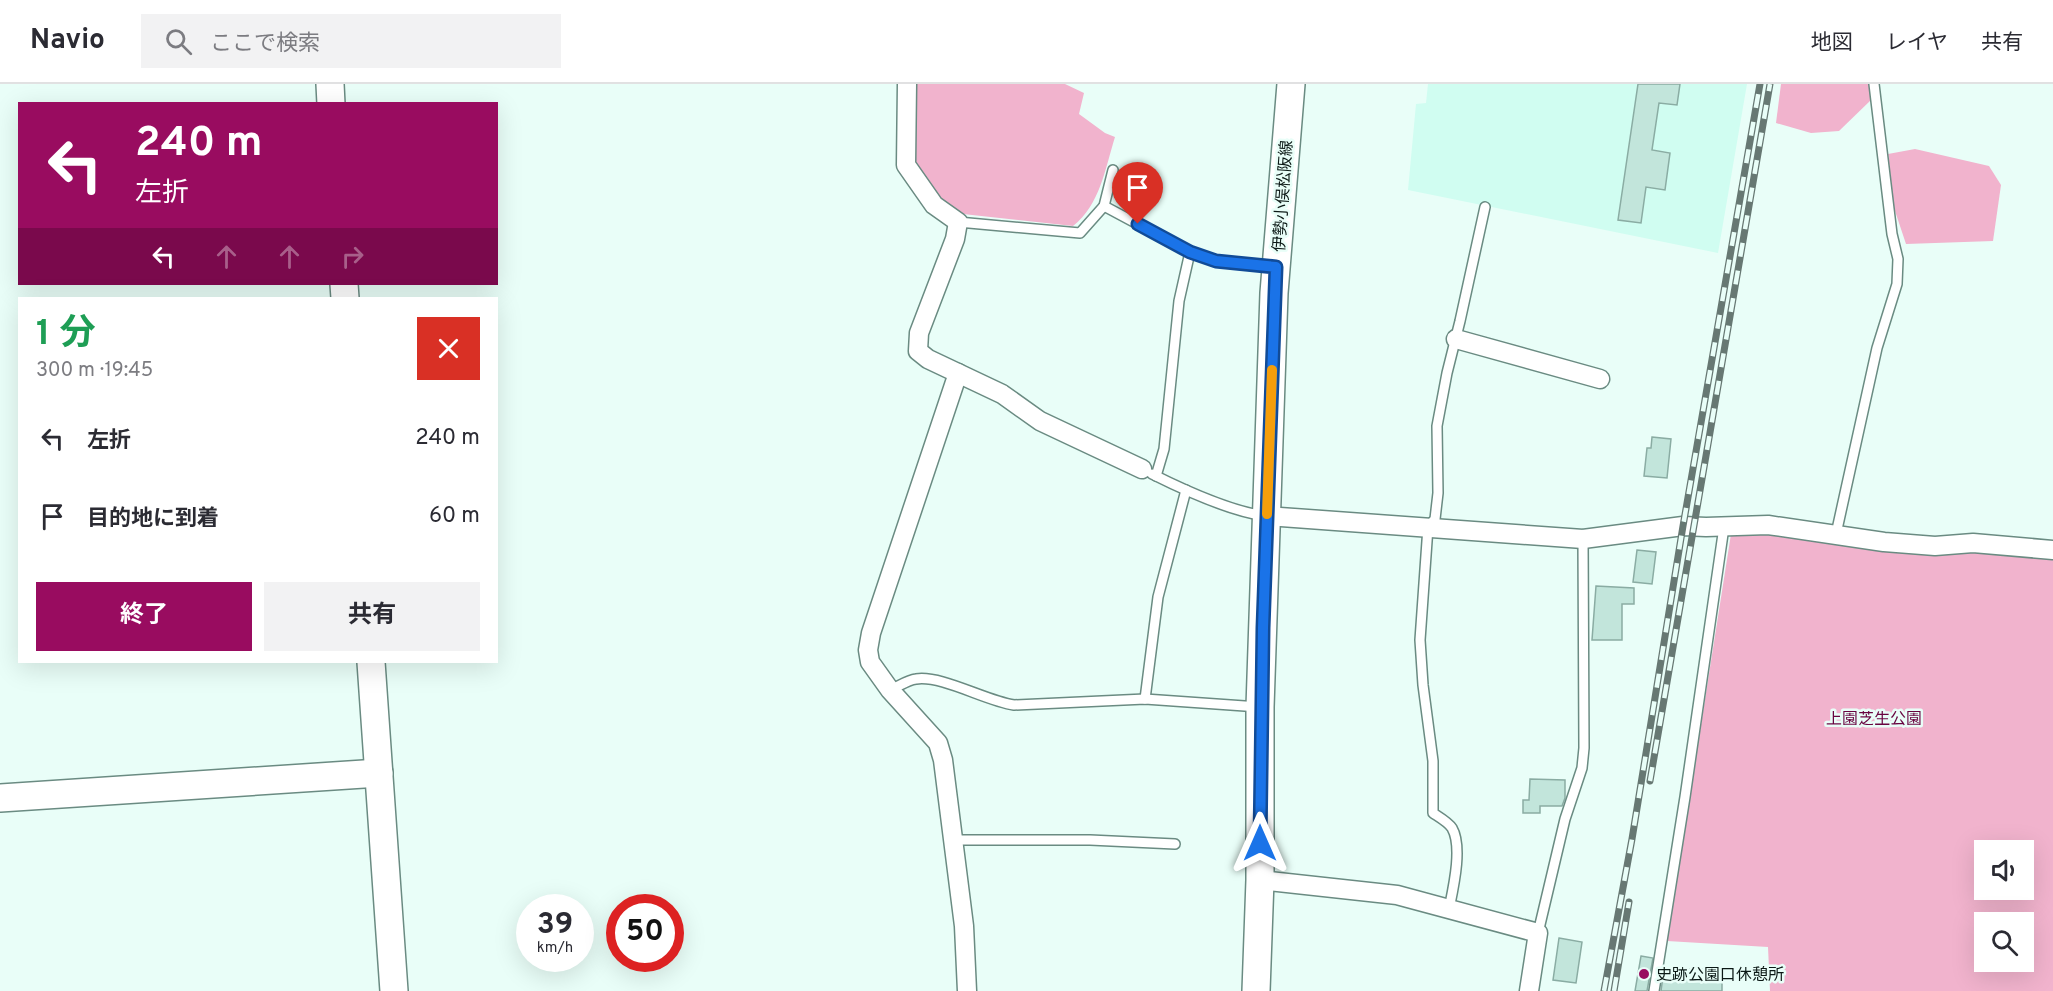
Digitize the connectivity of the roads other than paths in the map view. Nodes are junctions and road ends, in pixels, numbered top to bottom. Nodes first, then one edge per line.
1 (330, 84) edge
2 (907, 84) edge
3 (1291, 84) edge
4 (1874, 84) edge
5 (332, 102) edge
6 (1113, 170) dead end
7 (1104, 206) junction
8 (1485, 207) dead end
9 (958, 222) junction
10 (1190, 252) junction
11 (1276, 267) junction
12 (1456, 339) junction
13 (958, 373) junction
14 (1600, 379) dead end
15 (1149, 472) junction
16 (1186, 489) junction
17 (1267, 516) junction
18 (1428, 527) junction
19 (1724, 527) junction
20 (1836, 534) junction
21 (1583, 538) junction
22 (2053, 550) edge
23 (371, 663) edge
24 (890, 690) junction
25 (1145, 699) junction
26 (1260, 707) junction
27 (379, 773) junction
28 (0, 798) edge
29 (953, 840) junction
30 (1175, 844) dead end
31 (1260, 880) junction
32 (1449, 909) junction
33 (1538, 933) junction
34 (394, 991) edge
35 (971, 991) edge
36 (1256, 991) edge
37 (1529, 991) edge
38 (1654, 991) edge

1 - 5 main road
2 - 9 street
3 - 11 main road, 伊勢小俣松阪線
4 - 20 lane
6 - 7 lane
7 - 9 lane
7 - 10 lane
8 - 12 lane
9 - 13 street
10 - 11 lane
10 - 15 lane
11 - 17 main road, 伊勢小俣松阪線
12 - 14 street
12 - 18 lane
13 - 15 street
13 - 24 street
15 - 16 lane
16 - 17 lane
16 - 25 lane
17 - 18 street
17 - 26 main road, 伊勢小俣松阪線
18 - 21 street
18 - 32 lane
19 - 20 street
19 - 21 street
19 - 38 lane
20 - 22 street
21 - 33 lane
23 - 27 main road
24 - 25 lane
24 - 29 street
25 - 26 lane
26 - 31 main road, 伊勢小俣松阪線
27 - 28 main road
27 - 34 main road
29 - 30 lane
29 - 35 street
31 - 32 street
31 - 36 main road, 伊勢小俣松阪線
32 - 33 street
33 - 37 street

